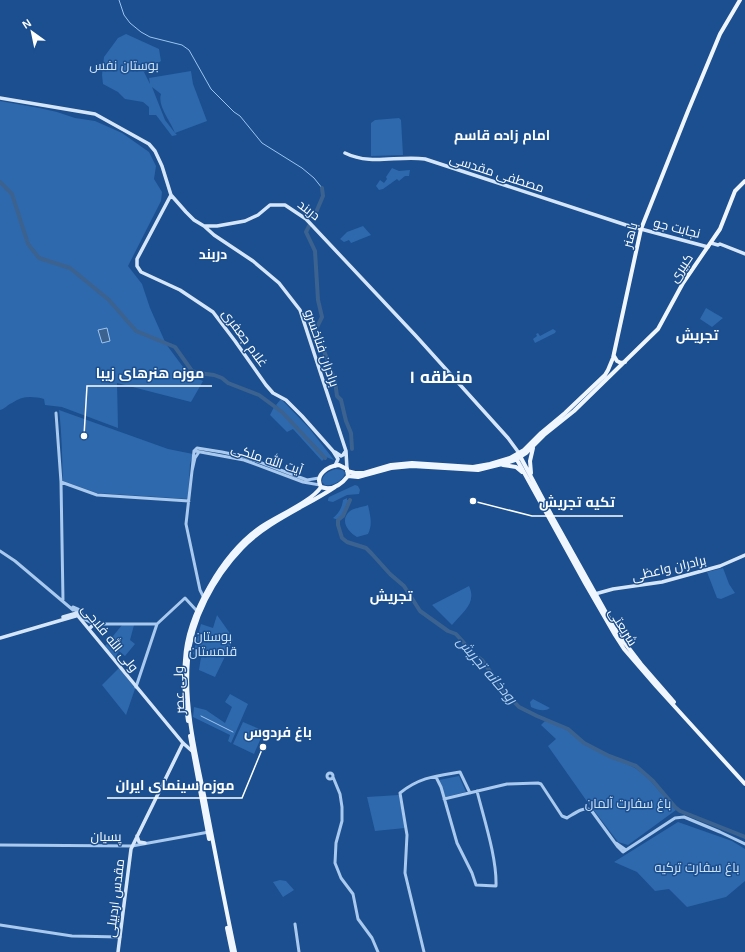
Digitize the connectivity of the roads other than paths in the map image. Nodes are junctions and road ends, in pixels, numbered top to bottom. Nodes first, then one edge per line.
1 (740, 0) edge
2 (0, 98) edge
3 (345, 153) dead end
4 (745, 181) edge
5 (171, 194) junction
6 (204, 226) junction
7 (217, 226) junction
8 (641, 229) junction
9 (213, 234) junction
10 (710, 243) junction
11 (745, 254) edge
12 (615, 351) junction
13 (626, 361) junction
14 (56, 413) dead end
15 (535, 445) junction
16 (194, 451) junction
17 (333, 451) junction
18 (346, 451) junction
19 (199, 452) junction
20 (518, 456) junction
21 (501, 465) junction
22 (335, 466) junction
23 (347, 470) junction
24 (192, 471) junction
25 (526, 471) junction
26 (348, 476) junction
27 (532, 477) junction
28 (319, 478) junction
29 (526, 478) junction
30 (62, 482) junction
31 (320, 486) junction
32 (335, 487) junction
33 (189, 501) junction
34 (0, 551) edge
35 (745, 555) edge
36 (595, 594) junction
37 (204, 598) junction
38 (63, 600) junction
39 (72, 607) junction
40 (198, 611) junction
41 (78, 614) junction
42 (84, 619) junction
43 (94, 624) junction
44 (157, 624) junction
45 (88, 629) junction
46 (0, 637) edge
47 (639, 664) junction
48 (132, 682) junction
49 (138, 682) junction
50 (136, 687) junction
51 (183, 743) junction
52 (194, 751) junction
53 (333, 777) junction
54 (436, 777) junction
55 (329, 779) junction
56 (745, 780) edge
57 (745, 784) edge
58 (337, 786) junction
59 (477, 791) junction
60 (470, 793) junction
61 (444, 799) junction
62 (211, 831) junction
63 (138, 835) junction
64 (145, 843) junction
65 (745, 843) edge
66 (0, 844) edge
67 (132, 846) junction
68 (129, 870) junction
69 (295, 924) dead end
70 (0, 925) edge
71 (120, 937) junction
72 (119, 952) edge
73 (233, 952) edge
74 (299, 952) edge
75 (378, 952) edge
76 (424, 952) edge

1 - 8 main road, باهنر
2 - 5 main road
3 - 8 main road, مصطفی مقدسی
4 - 10 main road, کبیری
5 - 6 main road
5 - 17 main road, غلام جعفری
6 - 7 main road, دربند
6 - 9 main road, برادران فناخسرو
7 - 9 main road
7 - 20 main road, دربند
8 - 10 main road, نجابت جو
8 - 12 main road, باهنر
9 - 18 main road, برادران فناخسرو
10 - 11 main road, نجابت جو
10 - 13 main road, کبیری
12 - 13 main road
12 - 20 main road, باهنر
13 - 15 main road
14 - 30 street
15 - 20 main road
15 - 27 main road
16 - 19 street, آیت الله ملکی
16 - 24 street
16 - 28 street, آیت الله ملکی
17 - 18 main road
17 - 22 main road
18 - 23 main road, برادران فناخسرو
19 - 24 street
19 - 31 street, آیت الله ملکی
20 - 21 main road
20 - 23 main road
20 - 25 main road, شریعتی
21 - 26 main road
21 - 29 main road
22 - 23 main road
22 - 28 main road
23 - 26 main road
24 - 33 street
25 - 27 main road, شریعتی
25 - 29 main road, شریعتی
26 - 32 main road
27 - 36 main road, شریعتی
28 - 31 main road
29 - 47 main road, شریعتی
30 - 33 street
30 - 38 street
31 - 32 main road
31 - 37 main road, ولی عصر
32 - 52 main road, ولی عصر
33 - 37 street
34 - 38 street, ولی‌ الله فلاحی
35 - 36 main road, برادران واعظی
36 - 47 main road, شریعتی
37 - 40 main road, ولی عصر
38 - 39 street, ولی‌ الله فلاحی
39 - 41 street
39 - 42 street
40 - 44 street
40 - 52 main road, ولی عصر
41 - 42 street
41 - 45 main road, ولی‌ الله فلاحی
41 - 46 main road
42 - 43 street
43 - 44 street
43 - 45 main road
44 - 49 street
45 - 48 main road, ولی‌ الله فلاحی
47 - 56 main road, شریعتی
47 - 57 main road, شریعتی
48 - 49 main road
48 - 50 main road, ولی‌ الله فلاحی
49 - 50 street
50 - 51 main road, ولی‌ الله فلاحی
51 - 52 main road, ولی‌ الله فلاحی
51 - 63 main road, مقدس اردبیلی
52 - 62 main road, ولی عصر
52 - 73 main road, ولی عصر
53 - 55 street
53 - 55 street
53 - 58 street
54 - 60 street
54 - 61 street
54 - 76 street
55 - 58 street
58 - 75 street
59 - 60 street
59 - 61 street
59 - 65 street
60 - 61 street
62 - 64 street, پسیان
62 - 73 main road, ولی عصر
63 - 64 main road
63 - 67 main road, مقدس اردبیلی
64 - 67 street, پسیان
66 - 67 street, پسیان
67 - 68 main road, مقدس اردبیلی
68 - 71 main road, مقدس اردبیلی
68 - 72 main road, مقدس اردبیلی
69 - 74 street
70 - 71 street
71 - 72 main road, مقدس اردبیلی

